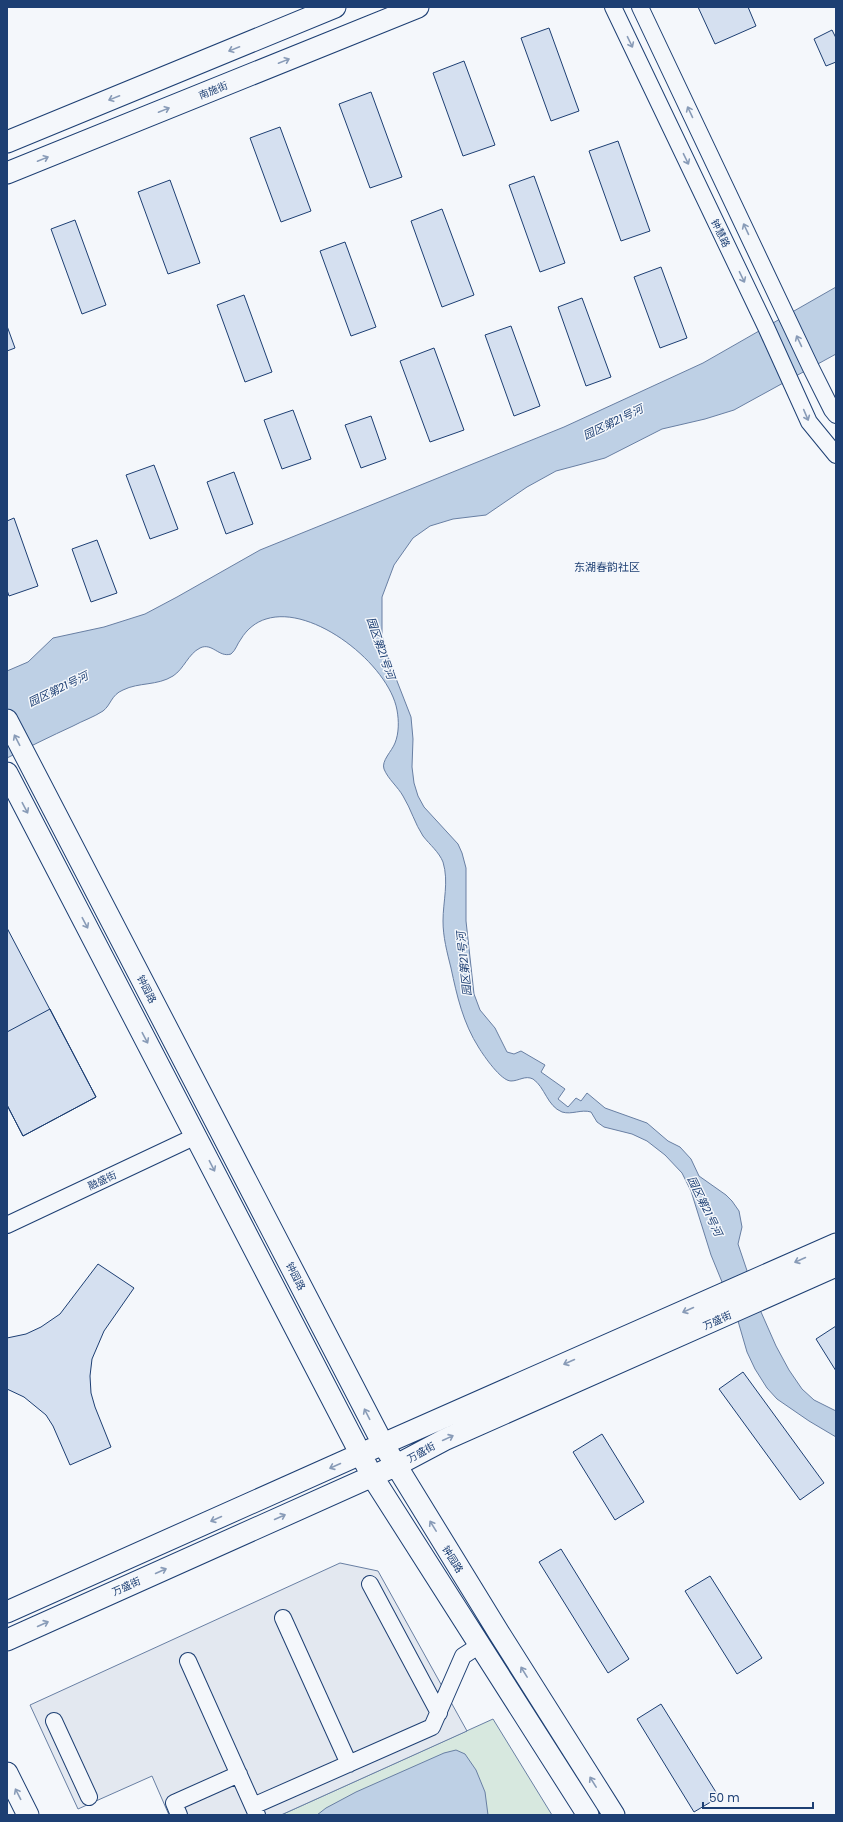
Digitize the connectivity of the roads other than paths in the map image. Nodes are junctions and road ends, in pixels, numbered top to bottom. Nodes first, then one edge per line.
1 (335, 7) edge
2 (418, 7) edge
3 (613, 7) edge
4 (640, 7) edge
5 (7, 142) edge
6 (7, 173) edge
7 (836, 415) edge
8 (836, 455) edge
9 (7, 720) edge
10 (7, 773) edge
11 (196, 1136) junction
12 (7, 1225) edge
13 (836, 1244) edge
14 (836, 1266) edge
15 (757, 1291) junction
16 (727, 1304) junction
17 (383, 1444) junction
18 (361, 1454) junction
19 (396, 1466) junction
20 (372, 1476) junction
21 (370, 1584) dead end
22 (7, 1612) edge
23 (283, 1618) dead end
24 (7, 1640) edge
25 (480, 1645) junction
26 (188, 1661) dead end
27 (438, 1713) junction
28 (54, 1721) dead end
29 (349, 1764) junction
30 (7, 1773) edge
31 (238, 1774) junction
32 (88, 1797) dead end
33 (255, 1810) edge
34 (28, 1815) edge
35 (179, 1815) edge
36 (588, 1815) edge
37 (614, 1815) edge

1 -> 5 main road
6 -> 2 main road, 南施街
3 -> 8 street, 钟慧路
7 -> 4 street
17 -> 9 main road, 钟园路
10 -> 11 main road
11 - 12 street, 融盛街
11 -> 18 main road
13 -> 15 main road, 万盛街
14 - 15 main road, 万盛街
15 - 16 main road, 万盛街
16 -> 17 main road, 万盛街
19 -> 16 main road, 万盛街
17 - 18 main road, 万盛街
17 - 19 main road, 钟园路
18 - 20 main road
18 -> 22 main road, 万盛街
19 - 20 main road, 万盛街
37 -> 19 main road, 钟园路
24 -> 20 main road, 万盛街
20 - 25 main road
21 - 27 street
23 - 29 street
25 - 27 street
25 - 36 main road
26 - 31 street
27 - 29 street
28 - 32 street
29 - 33 street
34 -> 30 main road
31 - 33 street
31 - 35 street

